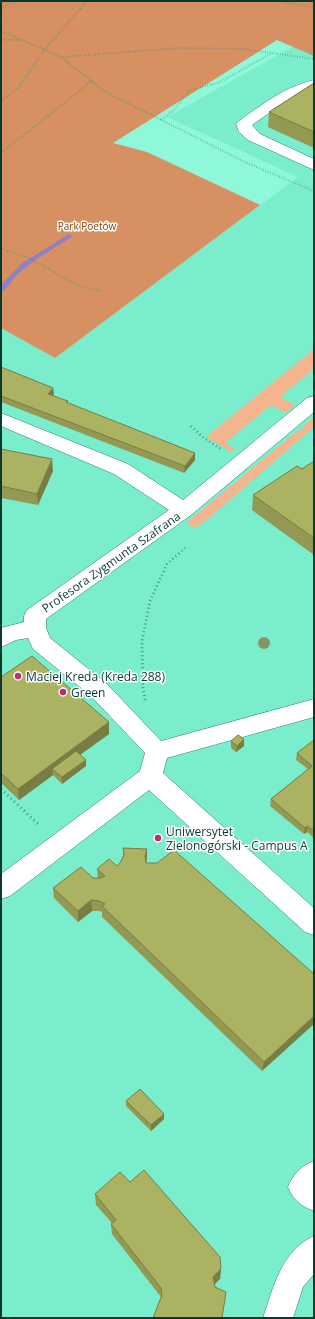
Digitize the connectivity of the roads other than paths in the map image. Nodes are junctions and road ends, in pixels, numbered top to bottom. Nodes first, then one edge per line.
1 (314, 85) edge
2 (314, 165) edge
3 (314, 402) edge
4 (1, 419) edge
5 (184, 510) junction
6 (35, 628) junction
7 (1, 639) edge
8 (314, 708) edge
9 (157, 751) junction
10 (150, 776) junction
11 (1, 888) edge
12 (314, 924) edge
13 (314, 1251) edge
14 (278, 1318) edge

1 - 2 street
3 - 5 street, Profesora Zygmunta Szafrana
4 - 5 street
5 - 6 street, Profesora Zygmunta Szafrana
6 - 7 street
6 - 9 street, Profesora Zygmunta Szafrana
8 - 9 street
9 - 10 street
10 - 11 street
10 - 12 street
13 - 14 street

